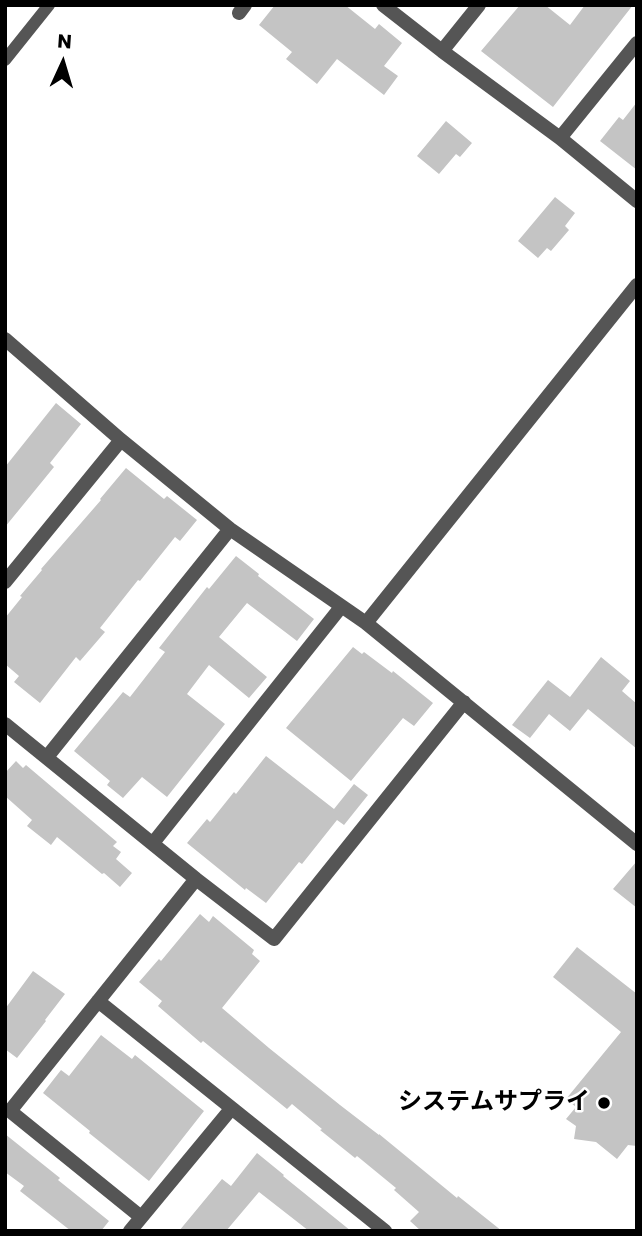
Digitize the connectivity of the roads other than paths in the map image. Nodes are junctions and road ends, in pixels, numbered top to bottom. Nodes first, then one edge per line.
1 (49, 5) edge
2 (383, 5) edge
3 (479, 5) edge
4 (637, 43) edge
5 (442, 51) junction
6 (5, 60) edge
7 (559, 138) junction
8 (637, 201) edge
9 (637, 285) edge
10 (5, 339) edge
11 (121, 440) junction
12 (230, 529) junction
13 (5, 582) edge
14 (341, 607) junction
15 (366, 623) junction
16 (464, 702) junction
17 (5, 724) edge
18 (47, 757) junction
19 (153, 843) junction
20 (637, 844) edge
21 (196, 879) junction
22 (98, 1001) junction
23 (231, 1109) junction
24 (141, 1217) junction
25 (130, 1231) edge
26 (385, 1231) edge

1 - 6 lane
2 - 5 street
3 - 5 street
4 - 7 street
5 - 7 street
7 - 8 street
9 - 15 street
10 - 11 street
11 - 12 street
11 - 13 street
12 - 14 street
12 - 18 street
14 - 15 street
14 - 19 street
15 - 16 street
16 - 20 street
16 - 21 street
17 - 18 street
18 - 19 street
19 - 21 street
21 - 22 street
22 - 23 street
22 - 24 street
23 - 24 street
23 - 26 street
24 - 25 street

